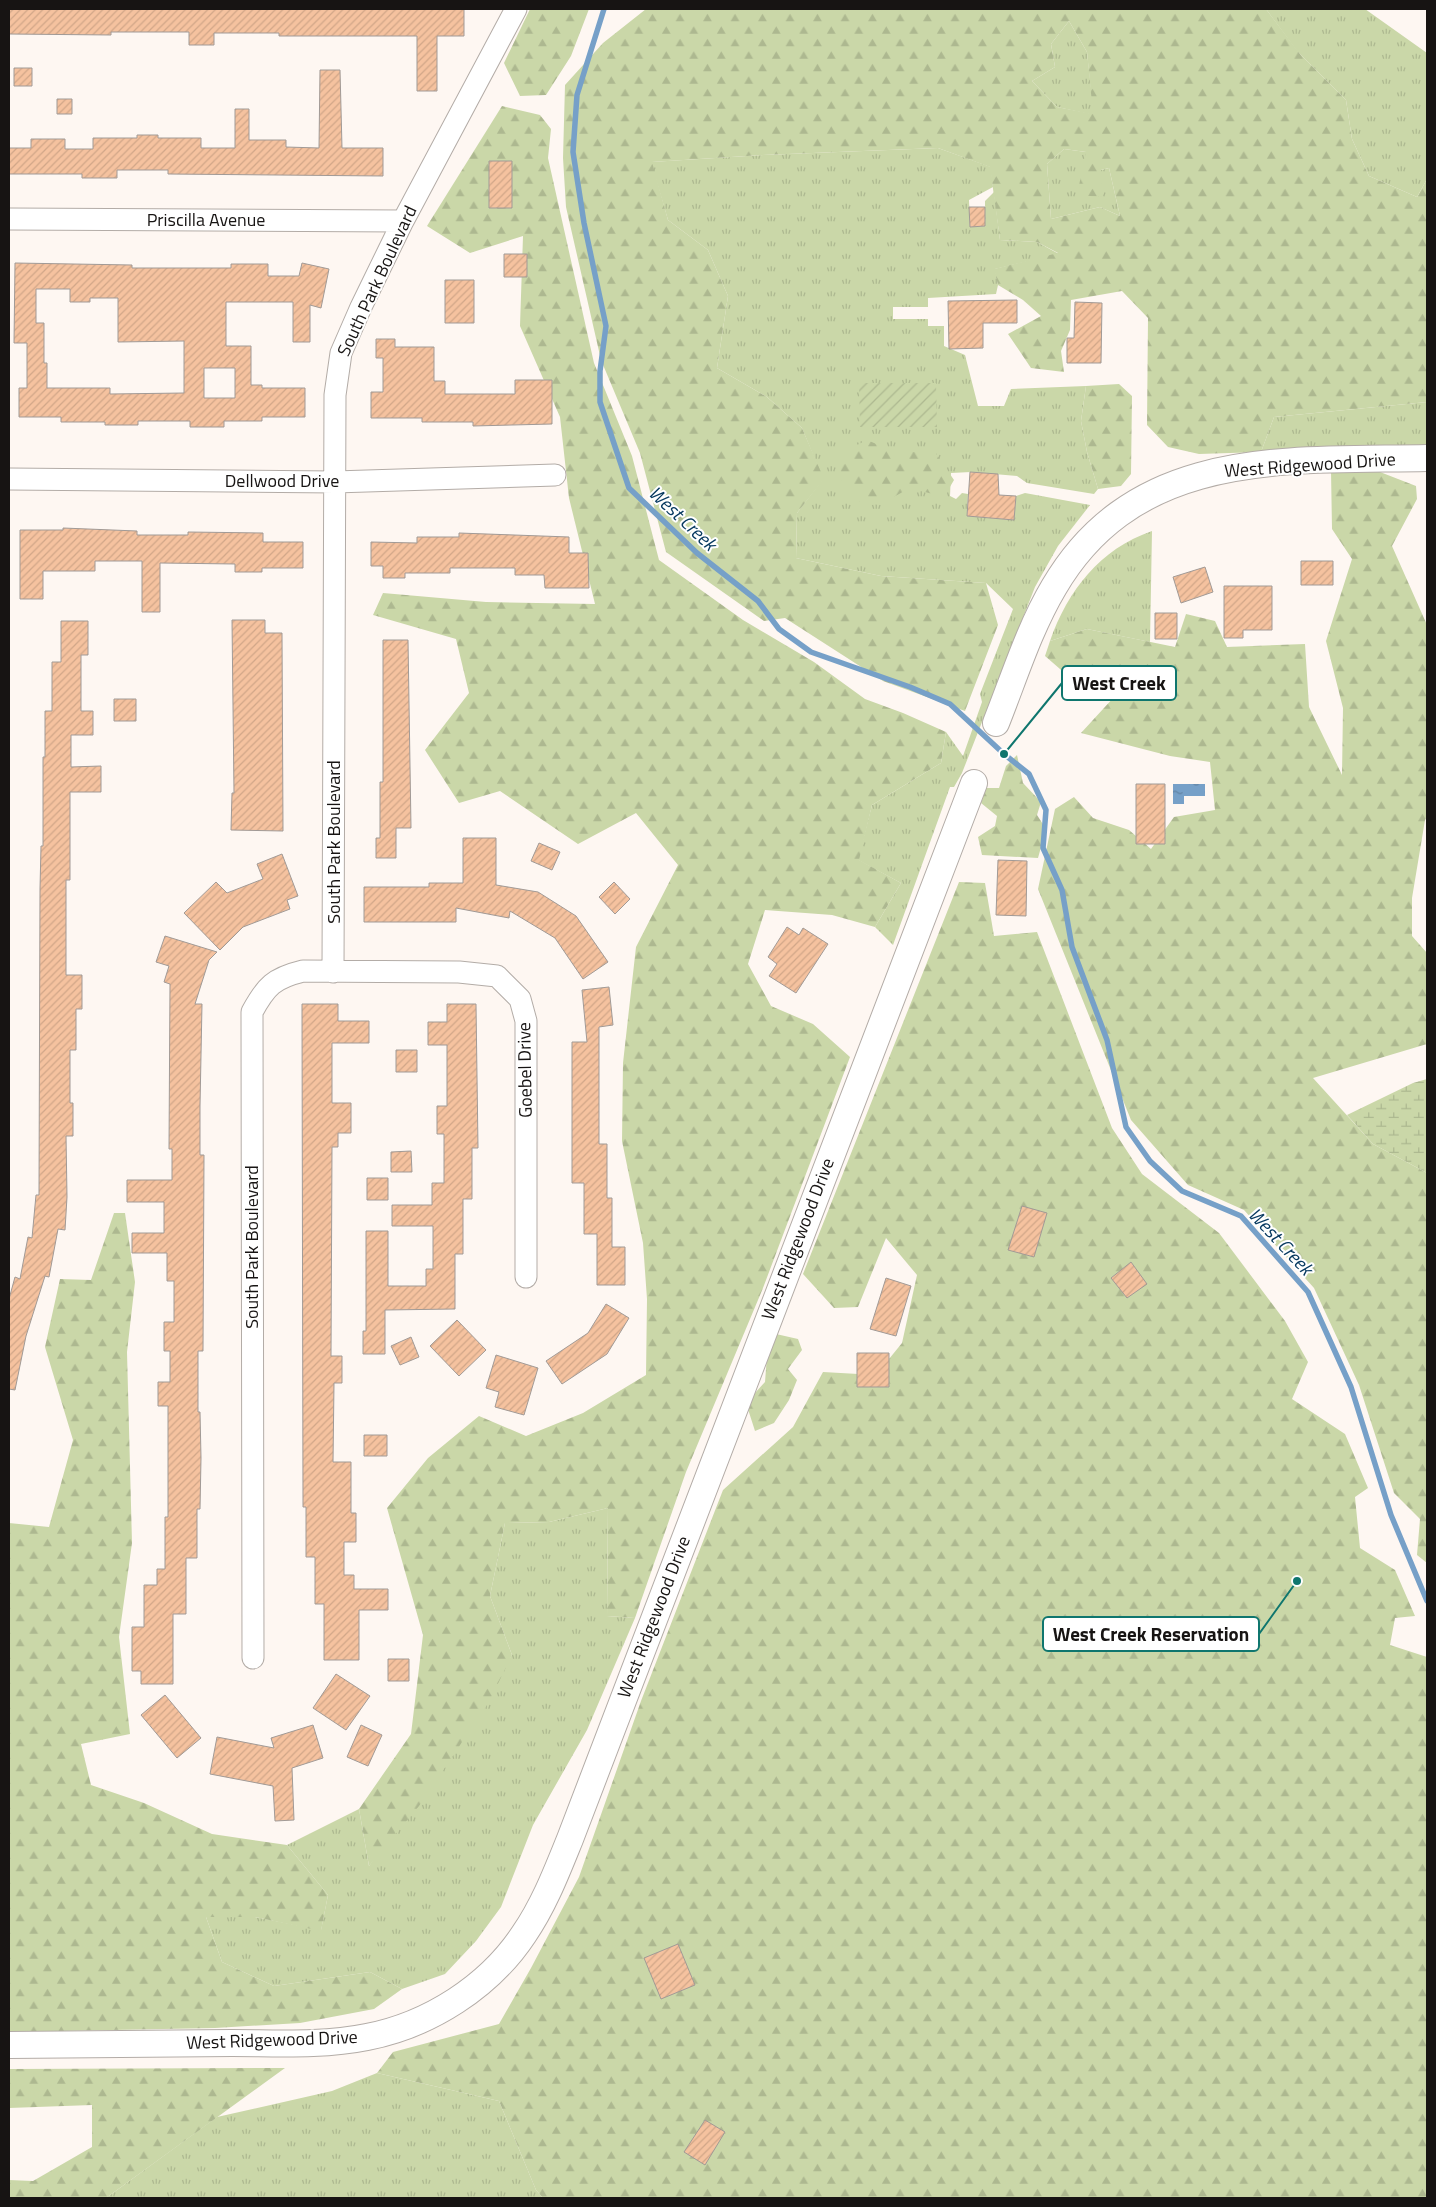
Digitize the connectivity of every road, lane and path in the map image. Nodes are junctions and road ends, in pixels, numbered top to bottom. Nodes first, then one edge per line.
1 (516, 9) edge
2 (9, 220) edge
3 (403, 221) junction
4 (1427, 458) edge
5 (555, 475) dead end
6 (9, 479) edge
7 (335, 482) junction
8 (996, 723) dead end
9 (974, 783) dead end
10 (333, 972) junction
11 (526, 1277) dead end
12 (253, 1658) dead end
13 (9, 2045) edge

1 - 3 street, South Park Boulevard
2 - 3 street, Priscilla Avenue
3 - 7 street, South Park Boulevard
4 - 8 street, West Ridgewood Drive
5 - 7 street, Dellwood Drive
6 - 7 street, Dellwood Drive
7 - 10 street, South Park Boulevard
9 - 13 street, West Ridgewood Drive
10 - 11 street, Goebel Drive
10 - 12 street, South Park Boulevard

